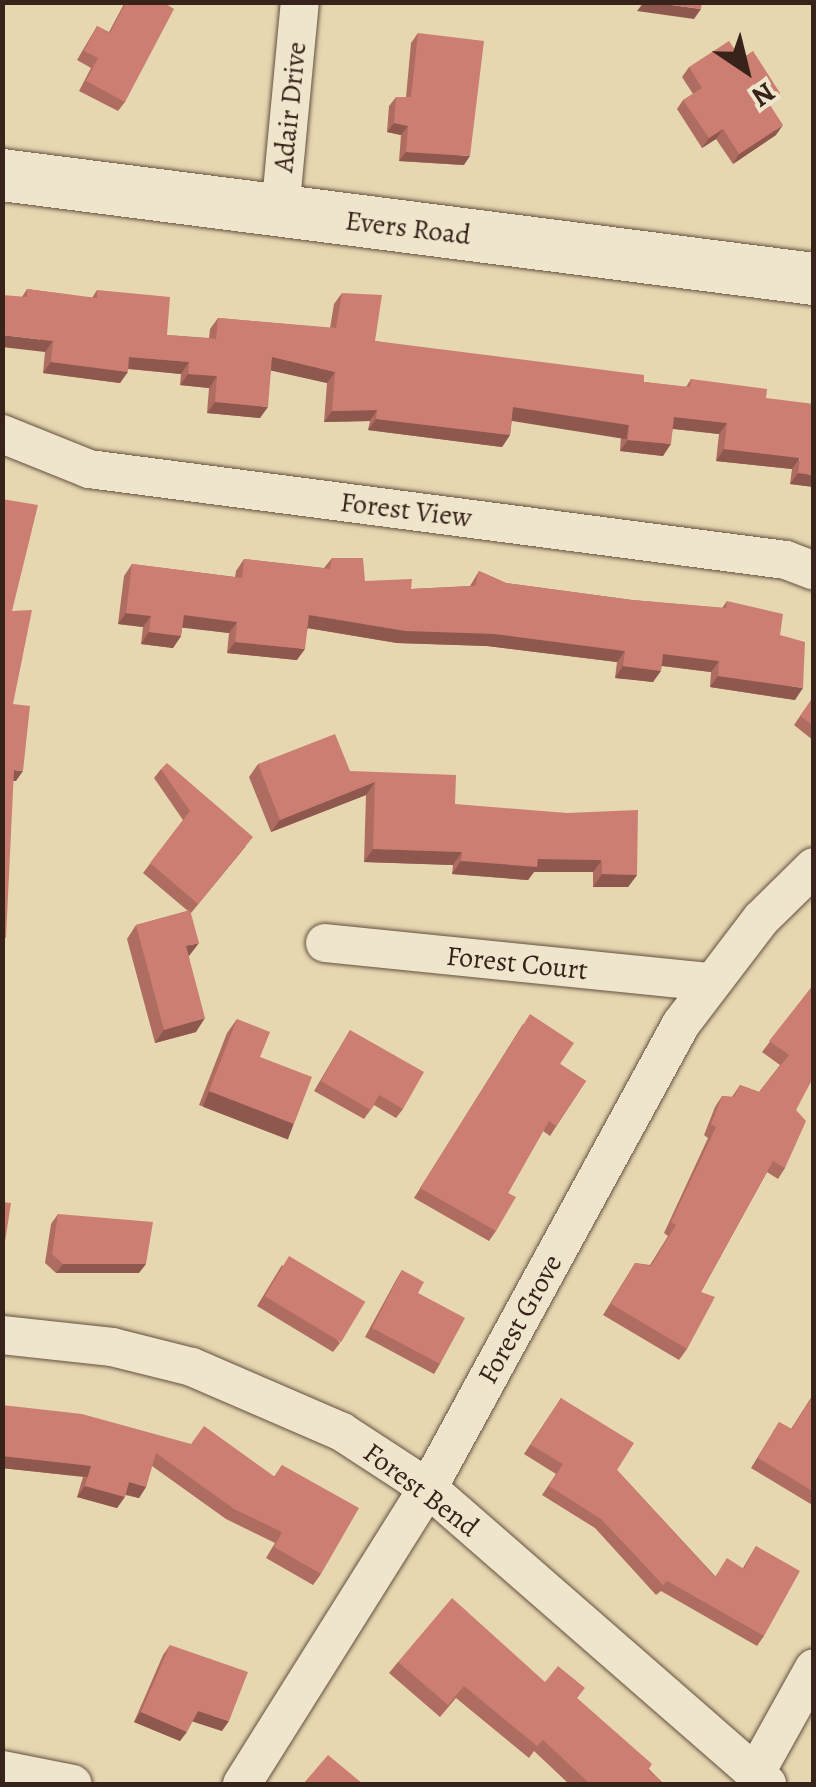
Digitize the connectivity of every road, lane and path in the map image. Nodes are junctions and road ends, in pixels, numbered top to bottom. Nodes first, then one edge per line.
1 (300, 2) edge
2 (2, 175) edge
3 (280, 212) junction
4 (814, 279) edge
5 (2, 434) edge
6 (814, 571) edge
7 (814, 867) edge
8 (325, 943) dead end
9 (710, 982) junction
10 (2, 1335) edge
11 (428, 1488) junction
12 (814, 1668) edge
13 (2, 1770) edge
14 (761, 1780) edge
15 (73, 1784) edge
16 (242, 1784) edge

1 - 3 street, Adair Drive
2 - 3 main road, Evers Road
3 - 4 main road, Evers Road
5 - 6 street, Forest View
7 - 9 street, Forest Grove
8 - 9 street, Forest Court
9 - 11 street, Forest Grove
10 - 11 street, Forest Bend
11 - 14 street, Forest Bend
11 - 16 street, Forest Grove
12 - 14 street
13 - 15 street

